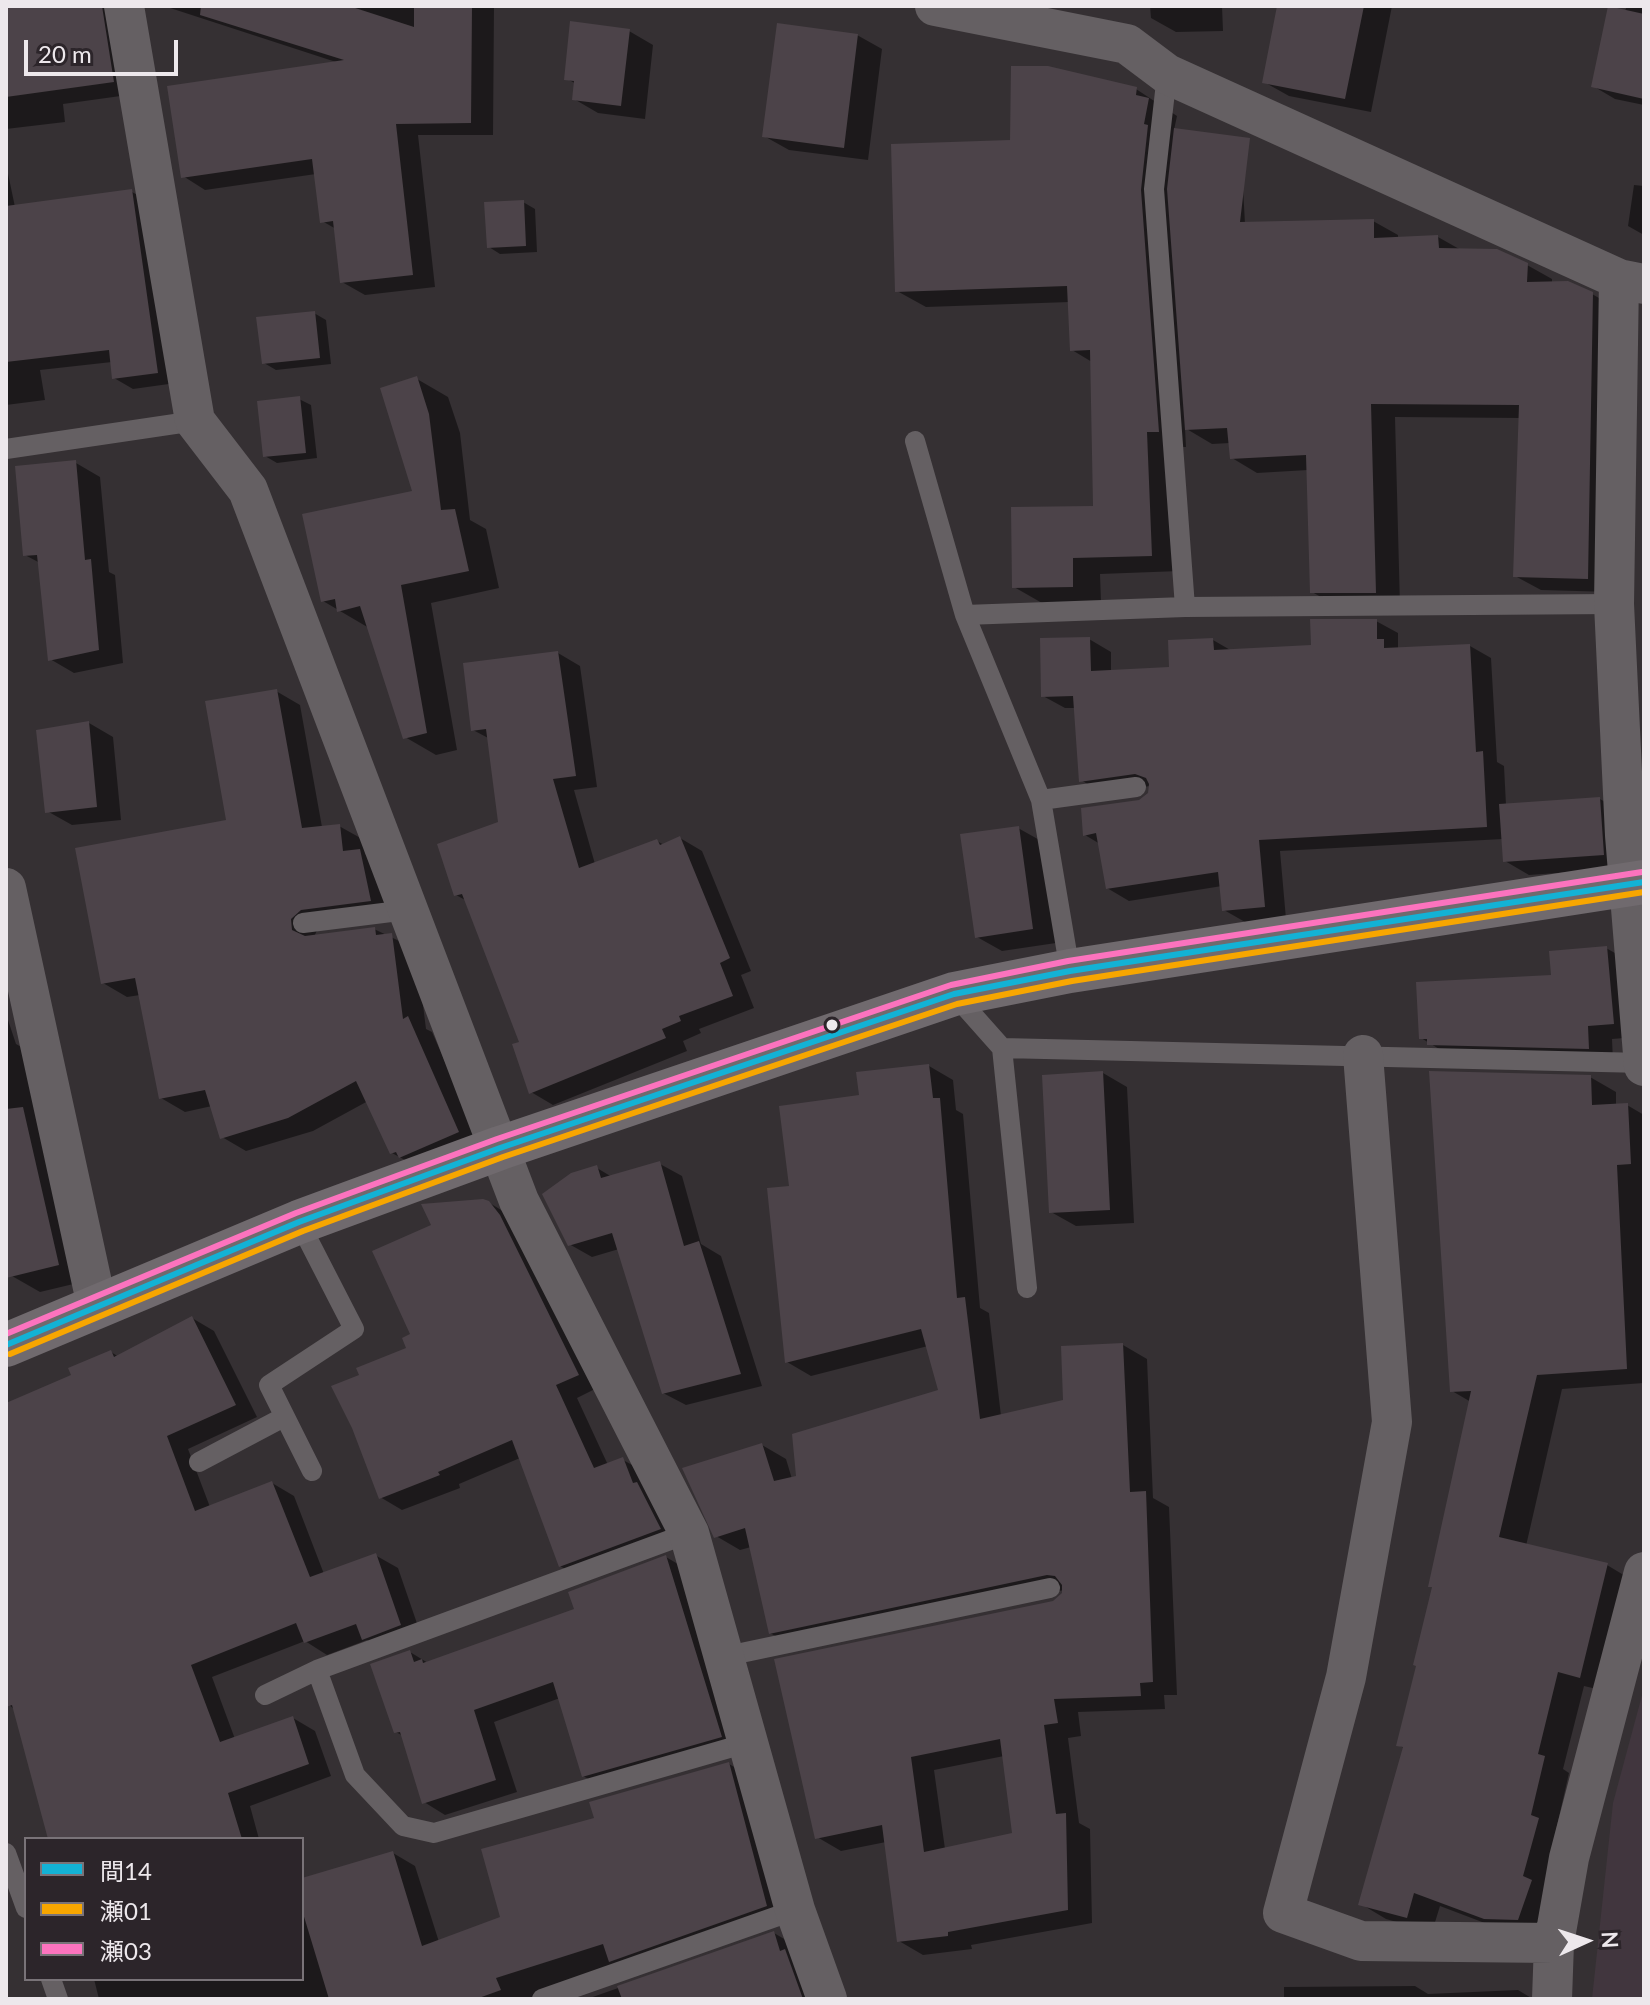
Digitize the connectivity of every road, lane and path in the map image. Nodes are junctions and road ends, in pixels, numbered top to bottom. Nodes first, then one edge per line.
1 (124, 6) edge
2 (935, 6) edge
3 (1111, 6) edge
4 (1127, 44) junction
5 (1167, 74) junction
6 (1631, 281) edge
7 (195, 421) junction
8 (915, 441) dead end
9 (6, 449) edge
10 (1614, 604) junction
11 (1185, 607) junction
12 (965, 615) junction
13 (1136, 787) dead end
14 (1041, 800) junction
15 (1636, 883) edge
16 (6, 888) edge
17 (407, 910) junction
18 (303, 923) dead end
19 (1070, 971) junction
20 (954, 994) junction
21 (1002, 1048) junction
22 (1363, 1055) junction
23 (1644, 1064) edge
24 (500, 1148) junction
25 (299, 1222) junction
26 (1027, 1288) dead end
27 (97, 1306) junction
28 (6, 1345) edge
29 (284, 1417) junction
30 (199, 1462) dead end
31 (312, 1471) dead end
32 (689, 1533) junction
33 (1644, 1572) edge
34 (1050, 1588) dead end
35 (722, 1657) junction
36 (317, 1670) junction
37 (265, 1695) dead end
38 (747, 1743) junction
39 (6, 1853) edge
40 (24, 1902) edge
41 (795, 1910) junction
42 (1554, 1943) junction
43 (542, 1999) edge
44 (827, 1999) edge
45 (1552, 1999) edge

1 - 7 street
2 - 4 street
3 - 4 street
4 - 5 street
5 - 6 street
5 - 11 lane
6 - 10 street
7 - 9 lane
7 - 17 street
8 - 12 lane
10 - 11 lane
10 - 15 street
11 - 12 lane
12 - 14 lane
13 - 14 lane
14 - 19 lane
15 - 19 main road
15 - 23 street
16 - 27 street
17 - 18 lane
17 - 24 street
19 - 20 main road
20 - 21 lane
20 - 24 main road
21 - 22 lane
21 - 26 lane
22 - 23 lane
22 - 42 street
24 - 25 main road
24 - 32 street
25 - 27 main road
25 - 29 lane
27 - 28 main road
29 - 30 lane
29 - 31 lane
32 - 35 street
32 - 36 lane
33 - 42 street
34 - 35 lane
35 - 38 street
36 - 37 lane
36 - 38 lane
38 - 41 street
39 - 40 lane
41 - 43 lane
41 - 44 street
42 - 45 street

